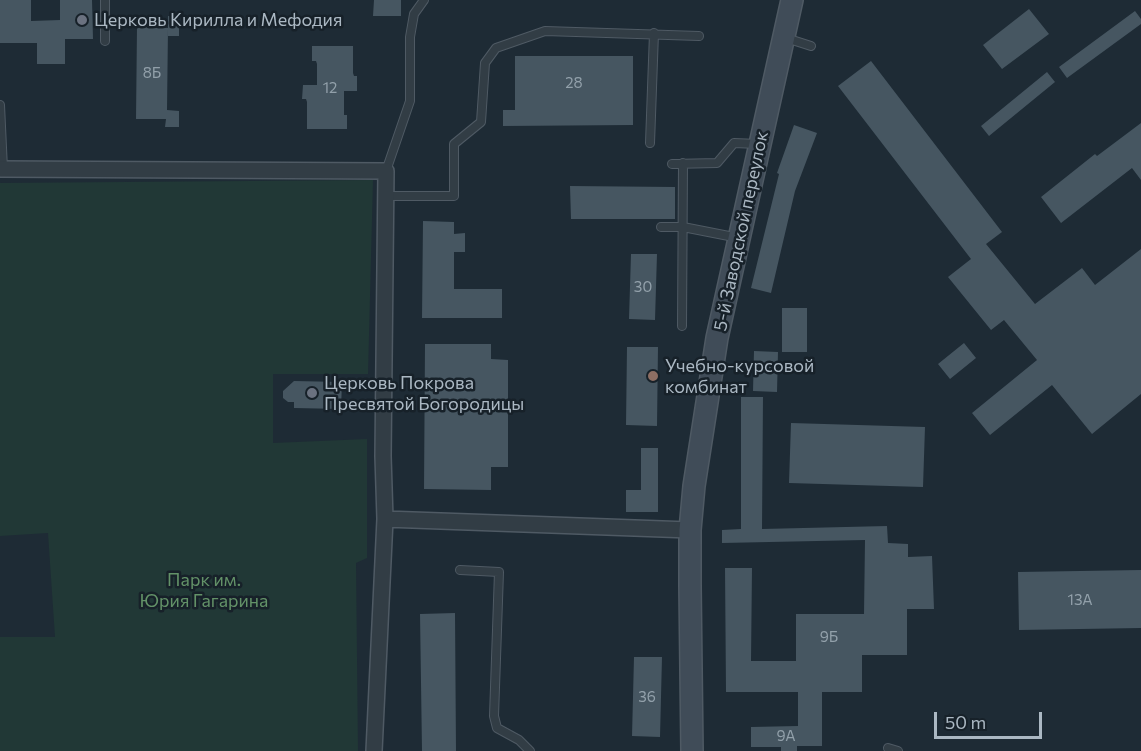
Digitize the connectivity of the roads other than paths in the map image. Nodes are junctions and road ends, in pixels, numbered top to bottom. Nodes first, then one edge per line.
1 (105, 0) edge
2 (424, 0) edge
3 (792, 0) edge
4 (654, 33) junction
5 (699, 36) dead end
6 (782, 37) junction
7 (105, 41) dead end
8 (811, 46) dead end
9 (0, 105) edge
10 (650, 143) dead end
11 (760, 144) junction
12 (683, 163) junction
13 (672, 164) dead end
14 (1, 169) edge
15 (386, 171) junction
16 (385, 196) junction
17 (683, 226) junction
18 (661, 227) dead end
19 (739, 238) junction
20 (682, 326) dead end
21 (385, 519) junction
22 (690, 530) junction
23 (460, 570) dead end
24 (888, 748) dead end
25 (374, 751) edge
26 (530, 751) edge
27 (692, 751) edge
28 (898, 751) edge

1 - 7 lane
2 - 15 lane
3 - 6 street, 5-й Заводской переулок
4 - 5 lane
4 - 10 lane
4 - 16 lane
6 - 8 lane
6 - 11 street, 5-й Заводской переулок
9 - 14 lane
11 - 12 lane
11 - 19 street, 5-й Заводской переулок
12 - 13 lane
12 - 17 lane
14 - 15 street
15 - 16 street
16 - 21 street
17 - 18 lane
17 - 19 lane
17 - 20 lane
19 - 22 street, 5-й Заводской переулок
21 - 22 street
21 - 25 street
22 - 27 street, 5-й Заводской переулок
23 - 26 lane
24 - 28 lane

